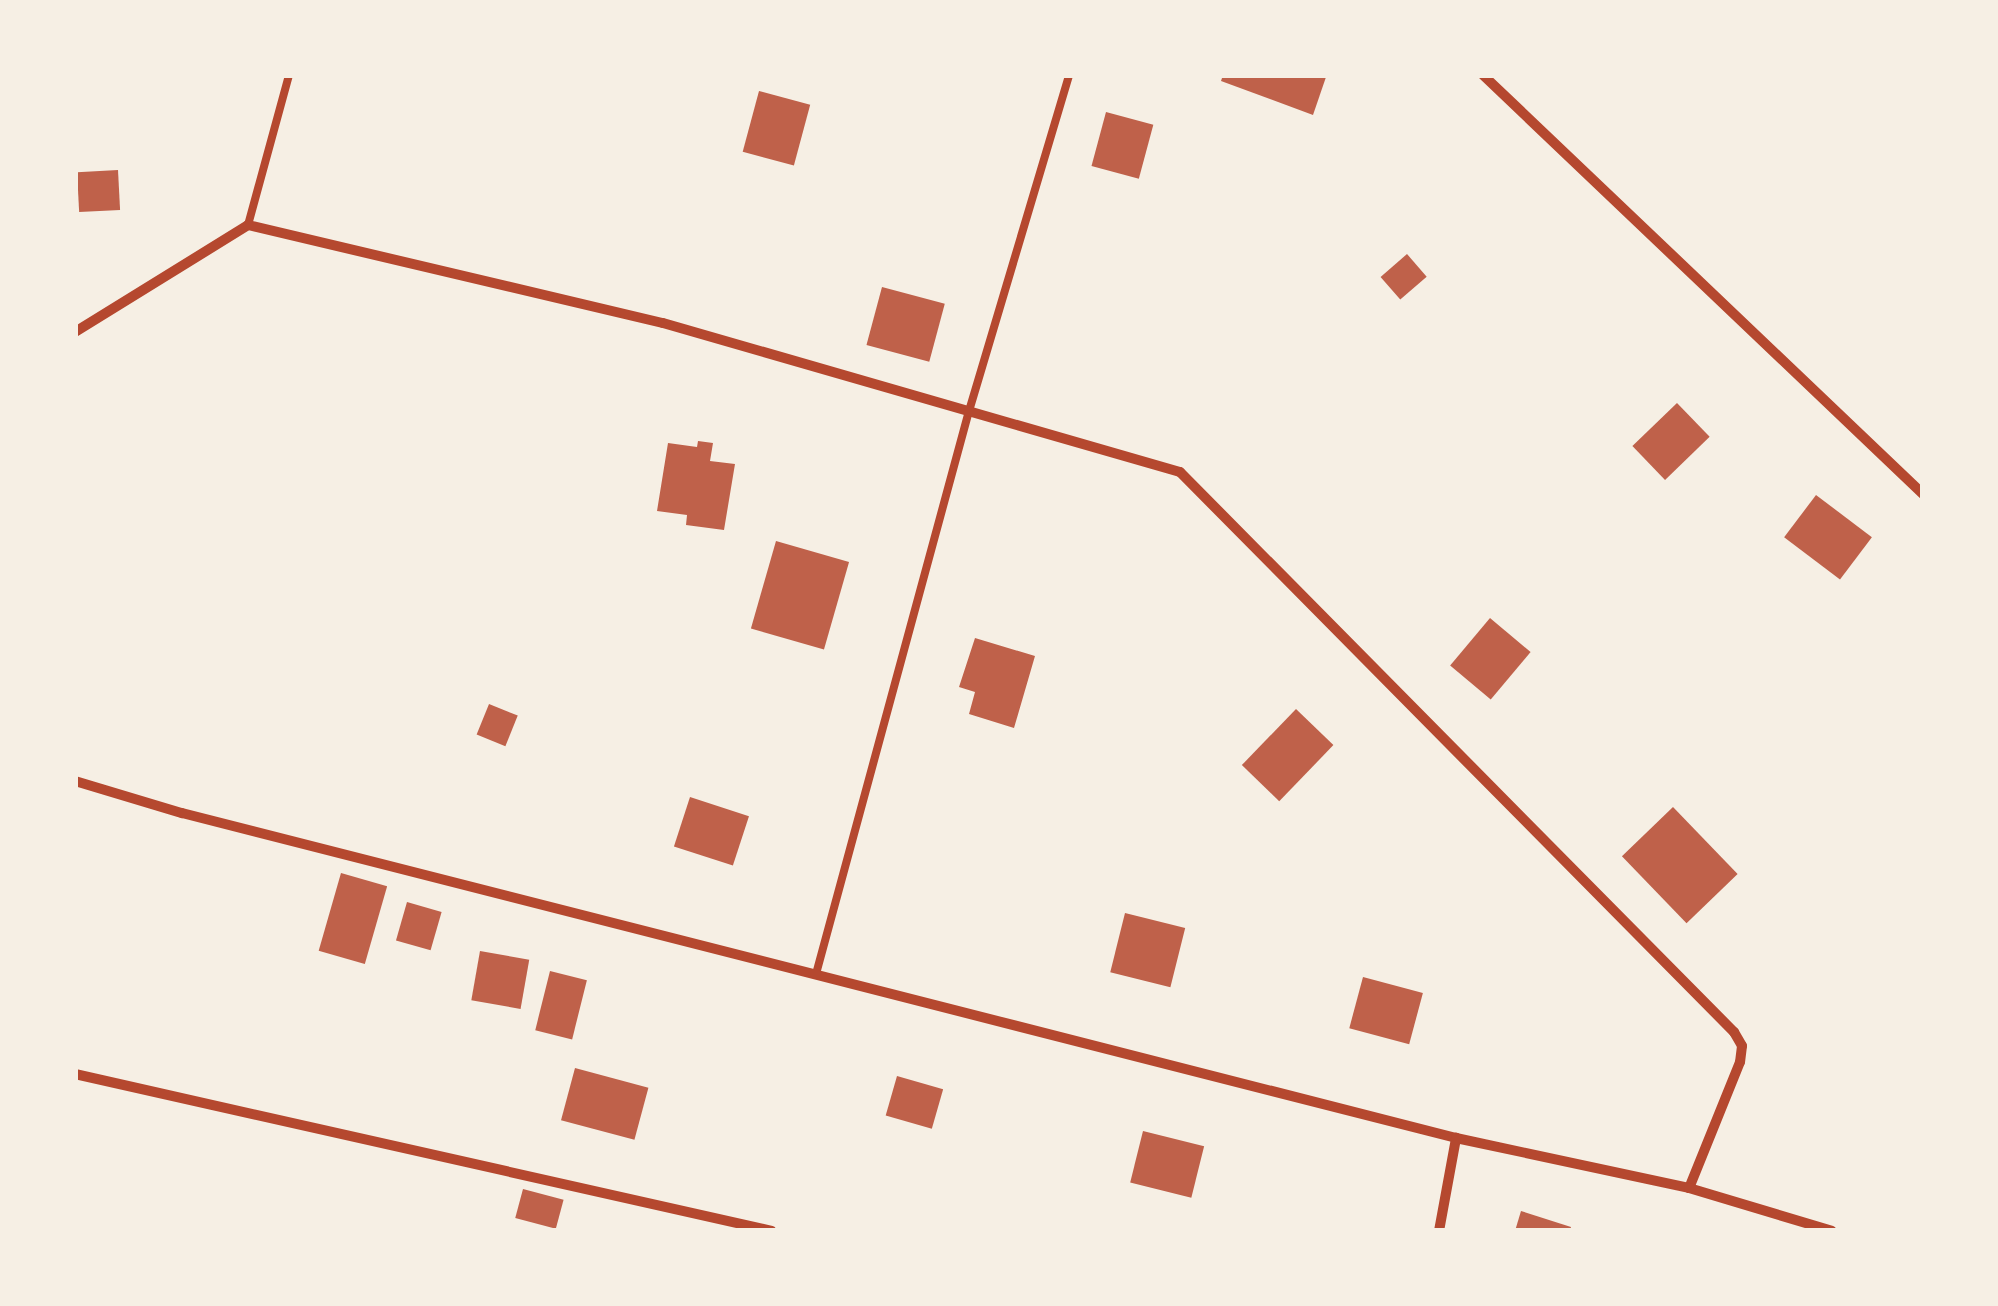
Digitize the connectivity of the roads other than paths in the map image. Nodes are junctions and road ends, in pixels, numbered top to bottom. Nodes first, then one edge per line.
1 (289, 75) edge
2 (1068, 75) edge
3 (1483, 75) edge
4 (248, 226) junction
5 (75, 332) edge
6 (969, 411) junction
7 (1923, 494) edge
8 (75, 780) edge
9 (816, 974) junction
10 (75, 1074) edge
11 (1456, 1138) junction
12 (1689, 1188) junction
13 (772, 1231) edge
14 (1439, 1231) edge
15 (1832, 1231) edge

1 - 4 lane
2 - 6 lane
3 - 7 street
4 - 5 street
4 - 6 street
6 - 9 lane
6 - 12 street
8 - 9 street
9 - 11 street
10 - 13 street
11 - 12 street
11 - 14 street
12 - 15 street

